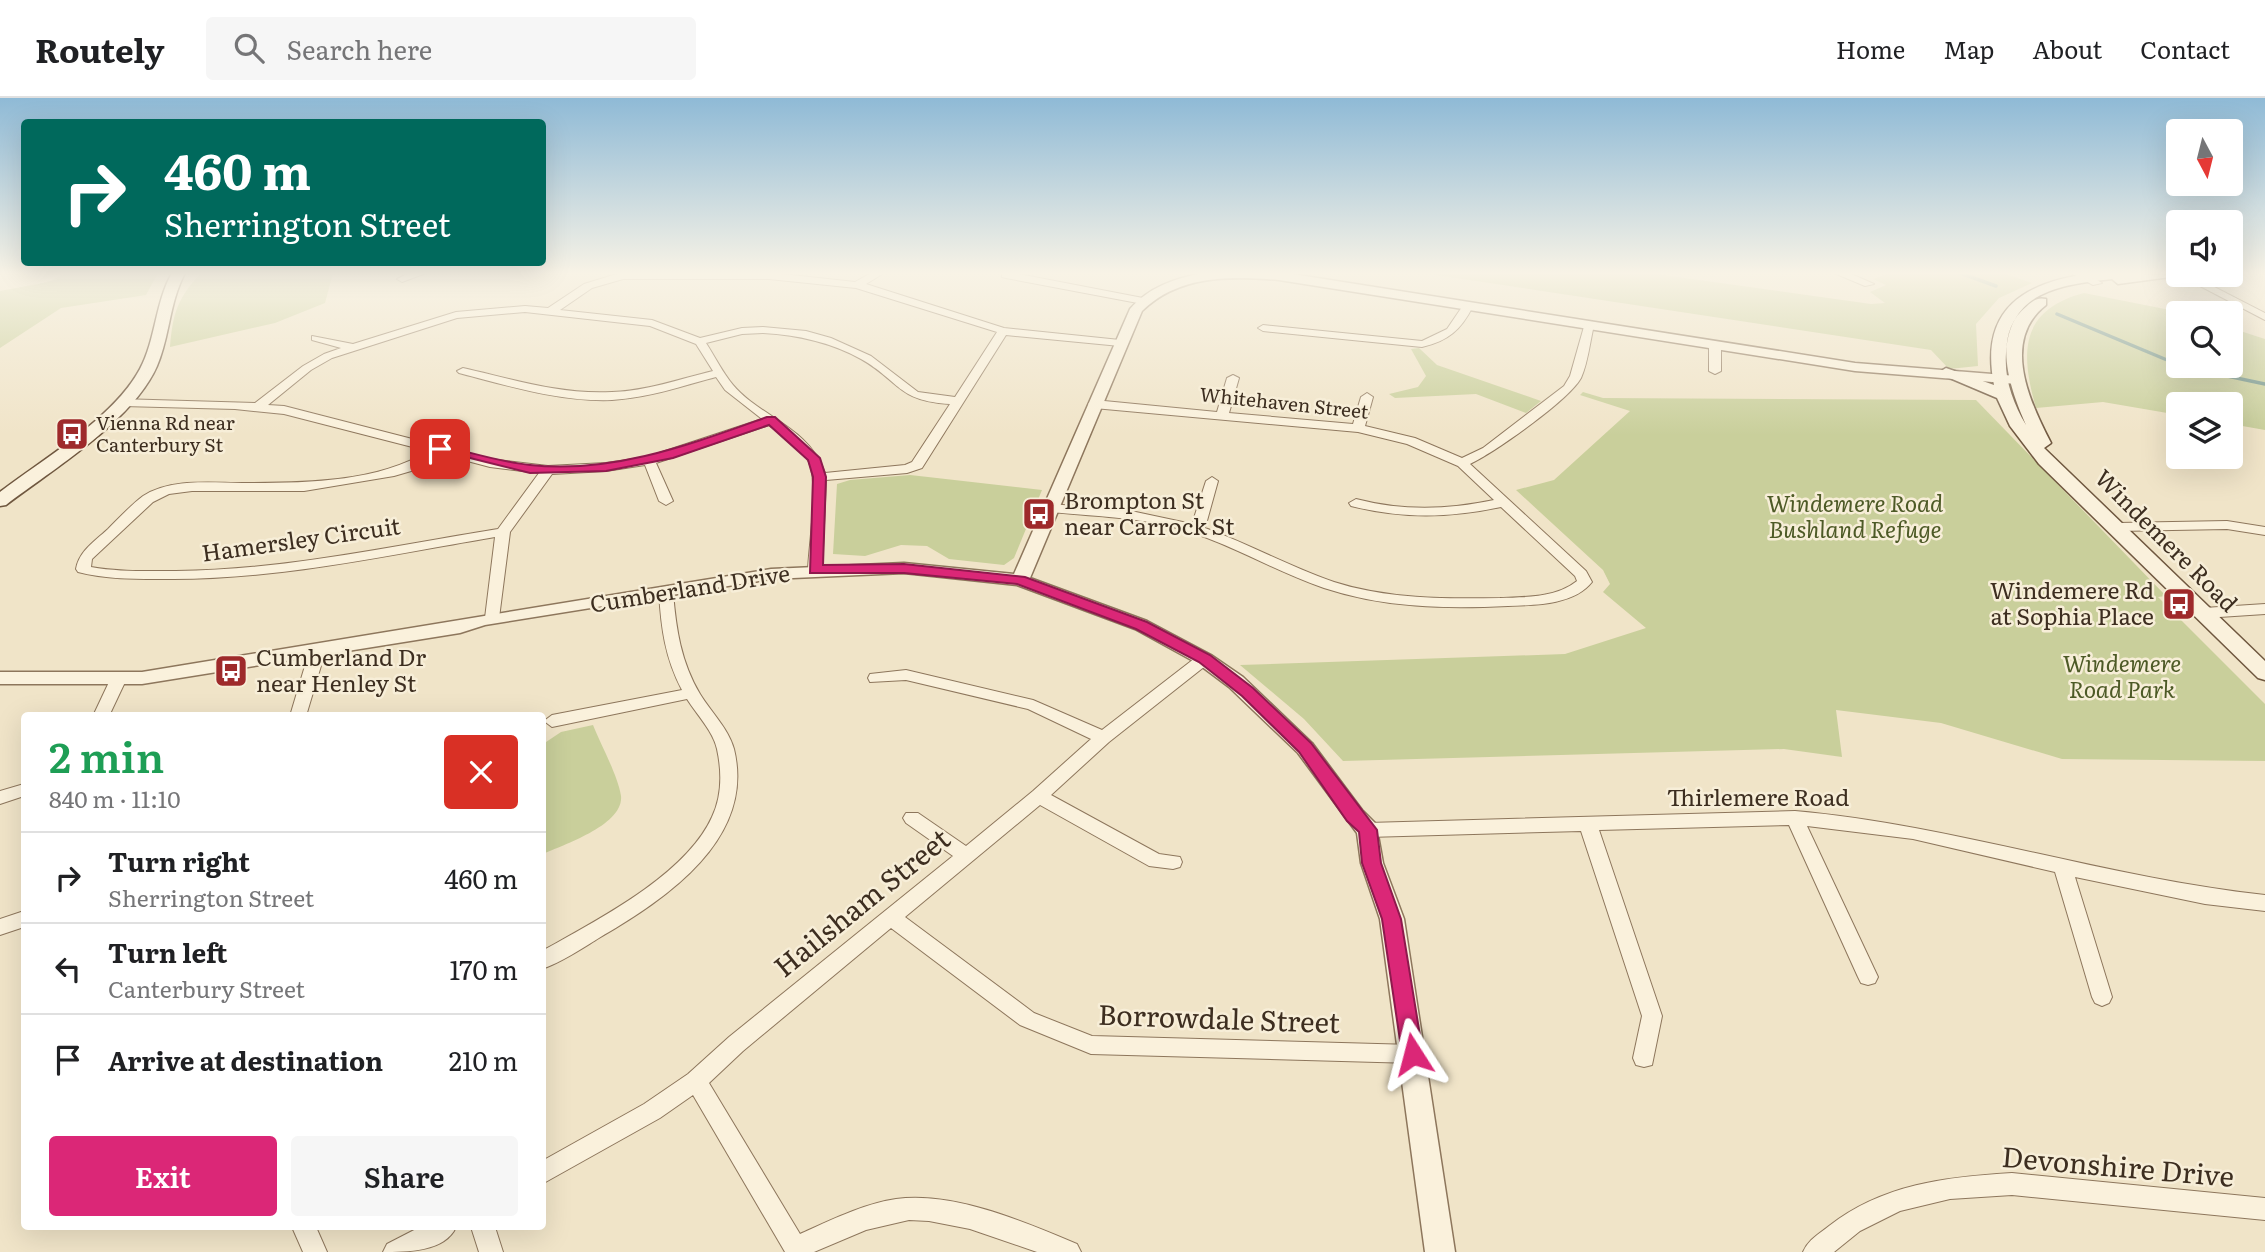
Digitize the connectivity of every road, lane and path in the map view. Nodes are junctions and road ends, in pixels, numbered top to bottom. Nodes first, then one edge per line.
1 (161, 327) edge
2 (419, 327) edge
3 (657, 327) edge
4 (990, 327) edge
5 (1128, 327) edge
6 (1457, 327) edge
7 (1589, 327) edge
8 (1601, 327) edge
9 (2002, 327) edge
10 (2018, 327) edge
11 (1264, 328) dead end
12 (1003, 331) junction
13 (316, 338) dead end
14 (700, 342) junction
15 (1120, 343) junction
16 (1715, 345) junction
17 (354, 348) junction
18 (463, 371) dead end
19 (1715, 371) dead end
20 (719, 373) junction
21 (1946, 373) junction
22 (1999, 377) junction
23 (1233, 378) dead end
24 (2017, 380) junction
25 (2003, 395) junction
26 (1367, 397) dead end
27 (957, 401) junction
28 (123, 402) junction
29 (1094, 404) junction
30 (258, 407) junction
31 (1222, 416) junction
32 (771, 420) junction
33 (1358, 428) junction
34 (440, 449) junction
35 (649, 461) junction
36 (1462, 463) junction
37 (548, 470) junction
38 (2063, 474) junction
39 (820, 477) junction
40 (1212, 481) dead end
41 (0, 500) edge
42 (666, 500) dead end
43 (1504, 502) junction
44 (1356, 503) dead end
45 (1051, 508) junction
46 (2118, 527) junction
47 (1197, 530) junction
48 (2265, 531) edge
49 (503, 533) junction
50 (815, 570) junction
51 (1020, 580) junction
52 (666, 592) junction
53 (2265, 609) edge
54 (2204, 613) junction
55 (492, 618) junction
56 (318, 649) junction
57 (1204, 659) junction
58 (2265, 673) edge
59 (0, 678) edge
60 (876, 678) dead end
61 (118, 680) junction
62 (691, 693) junction
63 (103, 712) edge
64 (299, 712) edge
65 (546, 724) edge
66 (1104, 738) junction
67 (21, 791) edge
68 (1039, 796) junction
69 (0, 798) edge
70 (912, 818) dead end
71 (1795, 818) junction
72 (1588, 824) junction
73 (1368, 830) junction
74 (967, 856) junction
75 (1174, 862) dead end
76 (2063, 868) junction
77 (2265, 903) edge
78 (892, 918) junction
79 (21, 920) edge
80 (0, 927) edge
81 (546, 959) edge
82 (1868, 977) dead end
83 (2102, 998) dead end
84 (1413, 1054) junction
85 (1644, 1058) dead end
86 (696, 1082) junction
87 (546, 1171) edge
88 (2265, 1209) edge
89 (305, 1230) edge
90 (438, 1230) edge
91 (484, 1230) edge
92 (1829, 1248) edge
93 (798, 1250) edge
94 (315, 1252) edge
95 (395, 1252) edge
96 (491, 1252) edge
97 (1069, 1252) edge
98 (1440, 1252) edge

1 - 28 main road
2 - 17 street
3 - 14 street
4 - 12 street
5 - 15 street
6 - 11 street
7 - 36 street
8 - 16 street
9 - 22 main road, Windemere Road
10 - 24 main road, Windemere Road
12 - 15 street
12 - 27 street
13 - 17 street
14 - 20 street
14 - 27 street
15 - 29 street
16 - 19 street
16 - 21 street
17 - 30 street
18 - 20 street
20 - 32 street
21 - 22 street
21 - 25 main road
22 - 24 street
22 - 25 main road, Windemere Road
23 - 31 street
24 - 38 main road, Windemere Road
25 - 38 main road, Windemere Road
26 - 33 street
27 - 39 street
28 - 30 street
28 - 41 main road
29 - 31 street, Whitehaven Street
29 - 45 street
30 - 34 street
31 - 33 street, Whitehaven Street
32 - 35 street
32 - 39 street
33 - 36 street, Whitehaven Street
34 - 37 street
34 - 49 street, Hamersley Circuit
35 - 37 street
35 - 42 street
36 - 43 street, Whitehaven Street
37 - 49 street
38 - 46 main road, Windemere Road
39 - 50 street
40 - 47 street
43 - 44 street
43 - 47 street, Whitehaven Street
45 - 47 street
45 - 51 street
46 - 48 street
46 - 54 main road, Windemere Road
49 - 55 street
50 - 51 street, Cumberland Drive
50 - 52 street, Cumberland Drive
51 - 57 street, Cumberland Drive
52 - 55 street, Cumberland Drive
52 - 62 street
53 - 54 street
54 - 58 main road, Windemere Road
55 - 56 street, Cumberland Drive
56 - 61 street, Cumberland Drive
56 - 64 street
57 - 66 street, Hailsham Street
57 - 73 street, Cumberland Drive
59 - 61 street, Cumberland Drive
60 - 66 street
61 - 63 street
62 - 65 street
62 - 81 street
66 - 68 street, Hailsham Street
67 - 69 street
68 - 74 street, Hailsham Street
68 - 75 street
70 - 74 street
71 - 72 street, Thirlemere Road
71 - 76 street, Thirlemere Road
71 - 82 street
72 - 73 street, Thirlemere Road
72 - 85 street
73 - 84 street
74 - 78 street, Hailsham Street
76 - 77 street, Thirlemere Road
76 - 83 street
78 - 84 street, Borrowdale Street
78 - 86 street, Hailsham Street
79 - 80 street
84 - 98 street
86 - 87 street, Hailsham Street
86 - 93 street
88 - 92 street, Devonshire Drive
89 - 94 street
90 - 95 street
91 - 96 street
93 - 97 street

